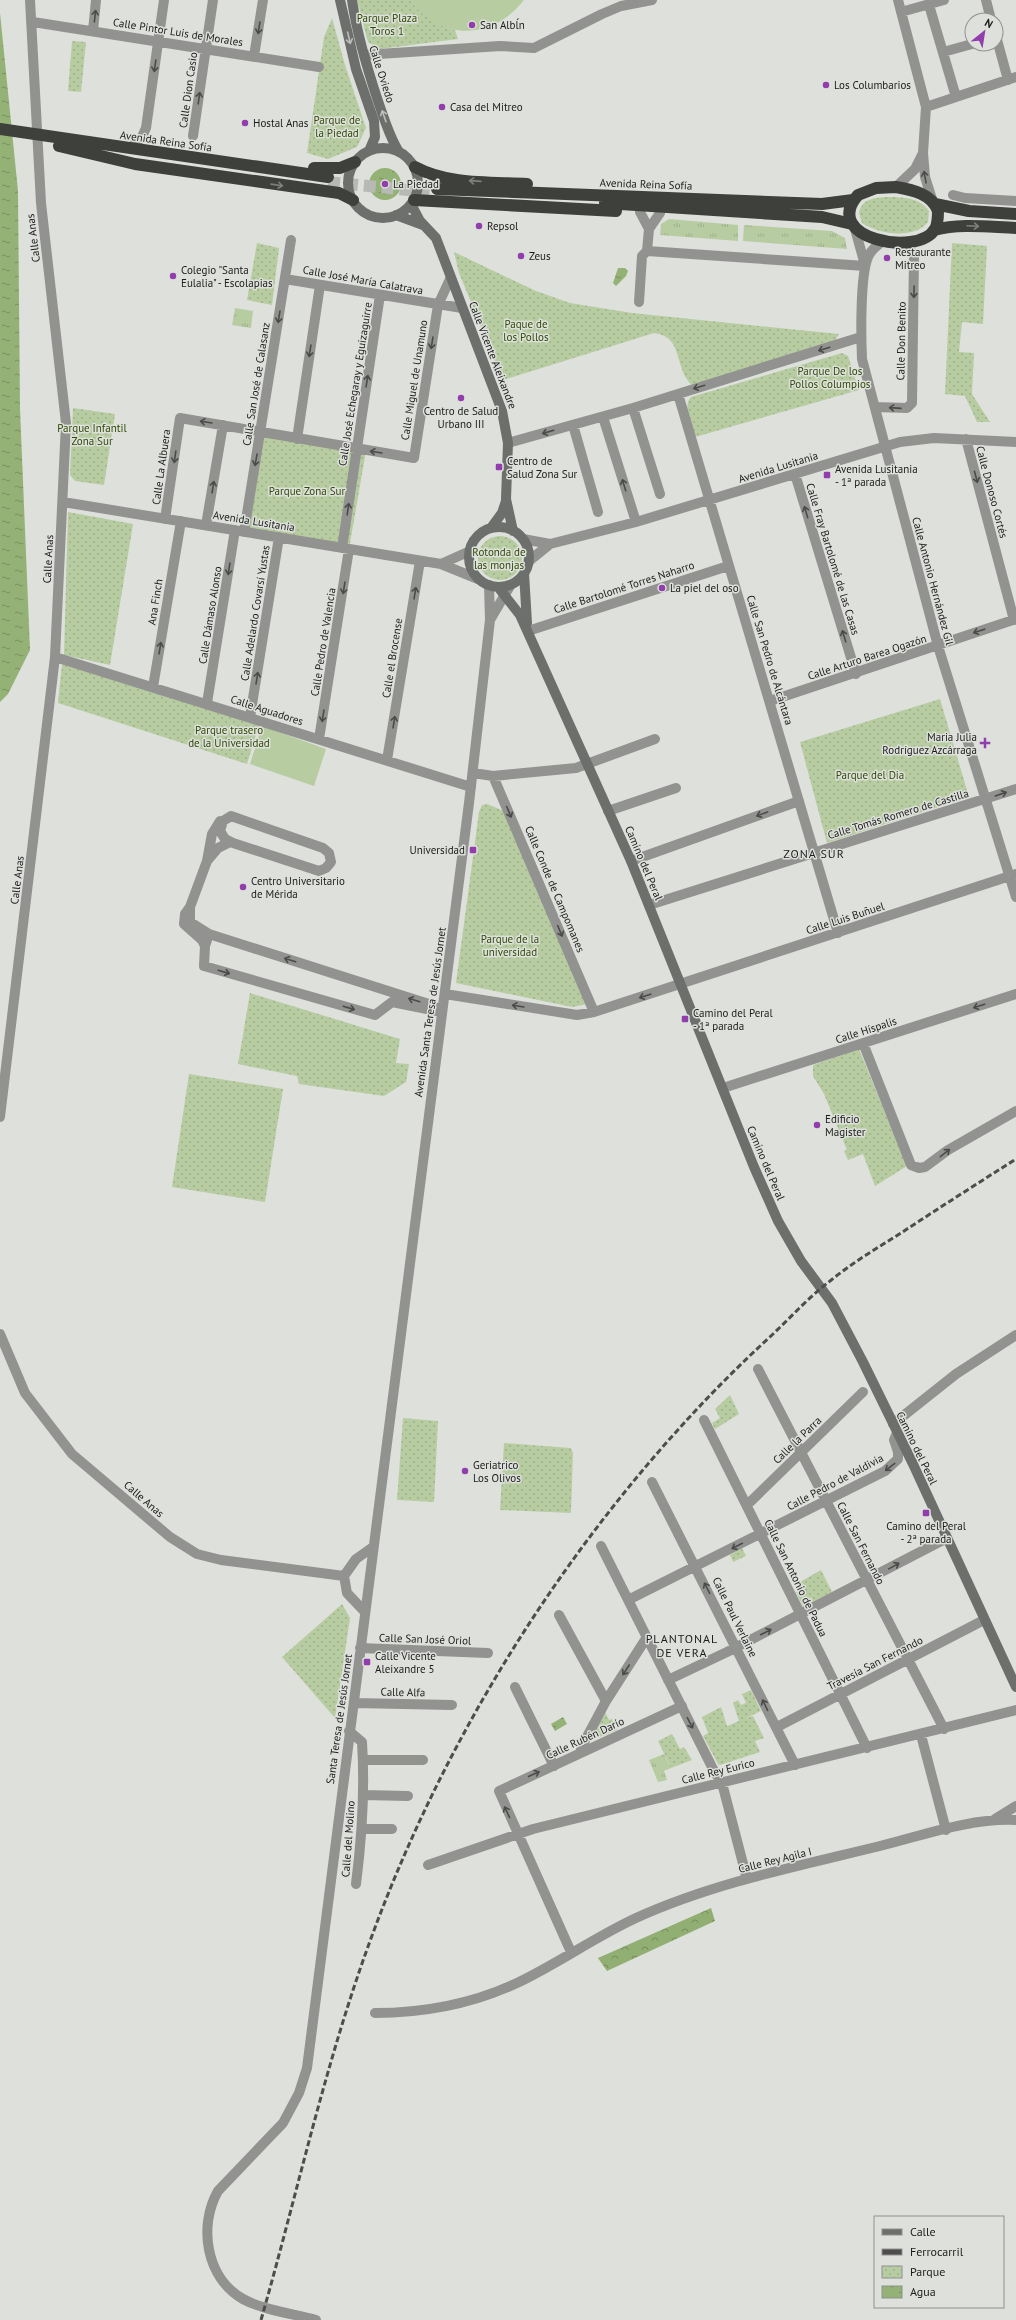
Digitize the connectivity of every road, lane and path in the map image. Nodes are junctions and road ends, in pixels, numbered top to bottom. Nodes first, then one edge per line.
1 (30, 0) edge
2 (96, 0) edge
3 (164, 0) edge
4 (213, 0) edge
5 (263, 0) edge
6 (340, 0) edge
7 (352, 0) edge
8 (652, 0) edge
9 (898, 0) edge
10 (944, 0) edge
11 (986, 0) edge
12 (620, 3) edge
13 (929, 5) junction
14 (901, 12) junction
15 (990, 12) edge
16 (33, 22) junction
17 (93, 31) junction
18 (158, 41) junction
19 (964, 46) edge
20 (206, 48) junction
21 (943, 52) junction
22 (1002, 52) edge
23 (364, 55) junction
24 (254, 56) junction
25 (319, 66) dead end
26 (1012, 79) edge
27 (956, 97) junction
28 (926, 107) junction
29 (0, 129) edge
30 (193, 136) dead end
31 (0, 137) edge
32 (60, 142) junction
33 (135, 143) junction
34 (369, 151) junction
35 (399, 152) junction
36 (923, 153) junction
37 (355, 162) junction
38 (415, 167) junction
39 (328, 180) tunnel mouth
40 (896, 187) junction
41 (953, 195) dead end
42 (353, 200) junction
43 (853, 200) junction
44 (1016, 201) edge
45 (412, 202) junction
46 (933, 202) junction
47 (822, 204) junction
48 (640, 212) junction
49 (660, 212) junction
50 (1016, 214) edge
51 (396, 216) junction
52 (822, 217) junction
53 (854, 226) junction
54 (426, 227) junction
55 (1016, 228) edge
56 (649, 229) junction
57 (934, 230) junction
58 (290, 240) dead end
59 (883, 241) junction
60 (905, 242) junction
61 (647, 251) junction
62 (865, 266) junction
63 (285, 279) junction
64 (450, 279) junction
65 (320, 285) junction
66 (380, 295) junction
67 (639, 302) dead end
68 (438, 305) junction
69 (462, 308) junction
70 (861, 337) junction
71 (678, 394) junction
72 (633, 408) junction
73 (875, 408) junction
74 (603, 417) junction
75 (223, 425) junction
76 (572, 425) junction
77 (261, 432) junction
78 (297, 439) junction
79 (966, 439) junction
80 (1016, 442) edge
81 (508, 443) junction
82 (885, 447) junction
83 (357, 449) junction
84 (795, 474) junction
85 (660, 494) dead end
86 (506, 499) junction
87 (708, 500) junction
88 (63, 502) junction
89 (598, 512) dead end
90 (166, 519) junction
91 (181, 521) junction
92 (636, 522) junction
93 (206, 525) junction
94 (490, 528) junction
95 (239, 531) junction
96 (513, 531) junction
97 (279, 537) junction
98 (523, 539) junction
99 (550, 544) junction
100 (346, 548) junction
101 (470, 551) junction
102 (420, 561) junction
103 (529, 561) junction
104 (441, 564) junction
105 (728, 566) junction
106 (524, 573) junction
107 (478, 579) junction
108 (493, 586) junction
109 (510, 586) junction
110 (506, 597) junction
111 (1015, 619) edge
112 (490, 620) junction
113 (528, 631) junction
114 (938, 646) junction
115 (55, 657) junction
116 (856, 674) junction
117 (153, 686) junction
118 (770, 701) junction
119 (207, 703) junction
120 (250, 717) junction
121 (319, 739) junction
122 (655, 739) dead end
123 (387, 760) junction
124 (587, 763) junction
125 (473, 773) junction
126 (494, 776) junction
127 (471, 787) junction
128 (676, 788) dead end
129 (1016, 789) edge
130 (986, 799) junction
131 (799, 801) junction
132 (608, 811) junction
133 (227, 818) junction
134 (230, 842) junction
135 (814, 853) junction
136 (207, 861) junction
137 (630, 861) junction
138 (1013, 875) edge
139 (1016, 897) edge
140 (649, 905) junction
141 (190, 907) junction
142 (838, 933) junction
143 (209, 934) junction
144 (205, 946) junction
145 (682, 984) junction
146 (385, 991) junction
147 (445, 994) junction
148 (1016, 994) edge
149 (386, 1006) junction
150 (442, 1012) junction
151 (594, 1012) junction
152 (863, 1043) junction
153 (723, 1088) junction
154 (1016, 1111) edge
155 (0, 1117) edge
156 (0, 1334) edge
157 (1016, 1335) edge
158 (758, 1369) dead end
159 (863, 1392) dead end
160 (392, 1406) joint
161 (704, 1420) dead end
162 (892, 1424) junction
163 (897, 1433) junction
164 (802, 1451) junction
165 (652, 1482) dead end
166 (826, 1501) junction
167 (747, 1505) junction
168 (761, 1534) junction
169 (947, 1538) junction
170 (601, 1546) dead end
171 (374, 1547) junction
172 (697, 1567) junction
173 (344, 1576) junction
174 (867, 1580) junction
175 (628, 1600) junction
176 (365, 1612) junction
177 (559, 1615) dead end
178 (801, 1615) junction
179 (984, 1620) junction
180 (647, 1637) junction
181 (737, 1647) junction
182 (360, 1648) junction
183 (488, 1652) dead end
184 (908, 1660) junction
185 (668, 1680) junction
186 (515, 1687) dead end
187 (1016, 1687) edge
188 (840, 1694) junction
189 (606, 1701) junction
190 (354, 1703) junction
191 (452, 1705) dead end
192 (682, 1706) junction
193 (1016, 1710) edge
194 (777, 1727) junction
195 (944, 1729) junction
196 (349, 1731) junction
197 (921, 1735) junction
198 (867, 1748) junction
199 (580, 1753) junction
200 (363, 1760) junction
201 (422, 1760) dead end
202 (795, 1765) junction
203 (554, 1766) junction
204 (722, 1783) junction
205 (363, 1795) junction
206 (408, 1796) dead end
207 (1016, 1806) edge
208 (995, 1819) junction
209 (1016, 1820) edge
210 (362, 1829) junction
211 (392, 1829) dead end
212 (946, 1830) junction
213 (516, 1834) junction
214 (428, 1865) dead end
215 (747, 1879) junction
216 (356, 1884) dead end
217 (571, 1952) junction
218 (375, 2013) dead end
219 (316, 2320) edge

1 - 16 street, Calle Anas
17 -> 2 street
3 - 18 street
4 - 20 street, Calle Dion Casio
5 -> 24 street
6 -> 34 street, Calle Oviedo
7 - 23 street, Calle Oviedo
8 - 12 street
9 - 14 street
10 - 13 street
11 - 15 street
12 - 23 street
13 - 14 street
13 - 21 street
14 - 28 street
16 - 17 street, Calle Pintor Luis de Morales
16 - 88 street, Calle Anas
17 - 18 street, Calle Pintor Luis de Morales
18 - 20 street, Calle Pintor Luis de Morales
18 -> 33 street
19 - 21 street
20 - 24 street, Calle Pintor Luis de Morales
30 -> 20 street, Calle Dion Casio
21 - 27 street
22 - 26 street
35 -> 23 street, Calle Oviedo
24 - 25 street, Calle Pintor Luis de Morales
26 - 27 street
27 - 28 street
28 - 36 street
29 - 32 highway, Avenida Reina Sofía
31 - 32 highway, Avenida Reina Sofía
32 - 33 highway
32 - 39 highway, Avenida Reina Sofía
32 -> 42 highway
33 - 37 highway
34 - 35 street
34 - 37 street
35 - 38 street
36 - 40 street
46 -> 36 street
37 - 42 street
38 - 45 street
47 -> 38 highway
40 - 43 highway
40 - 46 highway
41 - 44 street
42 - 51 street
43 - 47 highway, Avenida Reina Sofía
43 - 53 highway
45 - 48 highway
45 - 51 street
45 - 54 street, Calle Vicente Aleixandre
46 - 50 highway
46 - 57 highway
47 - 52 highway, Avenida Reina Sofía
48 - 49 highway
48 - 56 street
49 - 52 highway
49 - 56 street
51 - 54 street, Calle Vicente Aleixandre
52 - 53 highway, Avenida Reina Sofía
53 - 59 highway
53 - 62 street, Calle Antonio Hernández Gil
54 - 64 street, Calle Vicente Aleixandre
57 -> 55 highway
56 - 61 street
57 - 60 highway
58 - 63 street, Calle San José de Calasanz
59 - 60 highway
59 - 62 street, Calle Antonio Hernández Gil
60 -> 73 street, Calle Don Benito
61 - 62 street
61 - 67 street
62 - 70 street, Calle Antonio Hernández Gil
63 - 65 street, Calle José María Calatrava
63 -> 77 street, Calle San José de Calasanz
64 - 68 street, Calle Miguel de Unamuno
64 - 69 street, Calle Vicente Aleixandre
65 - 66 street, Calle José María Calatrava
65 -> 78 street
66 - 68 street, Calle José María Calatrava
83 -> 66 street, Calle José Echegaray y Eguizaguirre
68 - 69 street, Calle José María Calatrava
68 -> 83 street, Calle Miguel de Unamuno
69 - 81 street, Calle Vicente Aleixandre
70 -> 71 street
70 - 73 street, Calle Antonio Hernández Gil
71 - 72 street
71 - 87 street, Calle San Pedro de Alcántara
72 - 74 street
72 - 85 street
73 - 82 street, Calle Antonio Hernández Gil
74 - 76 street
92 -> 74 street
75 - 77 street
75 -> 90 street, Calle La Albuera
93 -> 75 street
76 -> 81 street
76 - 89 street
77 - 78 street
77 -> 95 street, Calle San José de Calasanz
78 - 83 street
79 - 80 street, Avenida Lusitania
79 - 82 street, Avenida Lusitania
79 -> 111 street, Calle Donoso Cortés
81 - 86 street, Calle Vicente Aleixandre
82 - 84 street, Avenida Lusitania
82 - 114 street, Calle Antonio Hernández Gil
100 -> 83 street, Calle José Echegaray y Eguizaguirre
84 - 87 street, Avenida Lusitania
116 -> 84 street, Calle Fray Bartolomé de las Casas
86 - 94 street, Calle Vicente Aleixandre
86 - 96 street, Calle Vicente Aleixandre
87 - 92 street, Avenida Lusitania
87 - 105 street, Calle San Pedro de Alcántara
88 - 90 street, Avenida Lusitania
88 - 115 street, Calle Anas
90 - 91 street, Avenida Lusitania
91 - 93 street, Avenida Lusitania
117 -> 91 street, Ana Finch
92 - 99 street, Avenida Lusitania
93 - 95 street, Avenida Lusitania
94 - 96 street
94 - 101 street
95 - 97 street, Avenida Lusitania
95 -> 119 street, Calle Dámaso Alonso
96 - 98 street
97 - 100 street, Avenida Lusitania
120 -> 97 street, Calle Adelardo Covarsí Yustas
98 - 99 street, Avenida Lusitania
98 - 103 street
99 - 103 street, Avenida Lusitania
100 - 102 street, Avenida Lusitania
100 -> 121 street, Calle Pedro de Valencia
101 - 104 street
101 - 107 street
102 - 104 street, Avenida Lusitania
123 -> 102 street, Calle el Brocense
103 - 106 street
104 - 107 street, Avenida Lusitania
105 - 113 street, Calle Bartolomé Torres Naharro
105 - 118 street, Calle San Pedro de Alcántara
106 - 109 street
106 - 113 street, Camino del Peral
107 - 108 street
108 - 109 street
108 - 110 street, Camino del Peral
108 - 112 street, Avenida Santa Teresa de Jesús Jornet
109 - 110 street, Avenida Santa Teresa de Jesús Jornet
110 - 112 street, Avenida Santa Teresa de Jesús Jornet
110 - 113 street, Camino del Peral
111 -> 114 street, Calle Arturo Barea Ogazón
112 - 125 street, Avenida Santa Teresa de Jesús Jornet
113 - 124 street, Camino del Peral
114 - 116 street, Calle Arturo Barea Ogazón
114 - 130 street, Calle Antonio Hernández Gil
115 - 117 street, Calle Aguadores
115 - 155 street, Calle Anas
116 - 118 street, Calle Arturo Barea Ogazón
117 - 119 street, Calle Aguadores
118 - 131 street, Calle San Pedro de Alcántara
119 - 120 street, Calle Aguadores
120 - 121 street, Calle Aguadores
121 - 123 street, Calle Aguadores
122 - 124 street
123 - 127 street, Calle Aguadores
124 - 126 street
124 - 132 street, Camino del Peral
125 - 126 street
125 - 127 street, Avenida Santa Teresa de Jesús Jornet
126 -> 151 street, Calle Conde de Campomanes
127 - 147 street, Avenida Santa Teresa de Jesús Jornet
128 - 132 street
130 -> 129 street, Calle Tomás Romero de Castilla
130 - 135 street, Calle Tomás Romero de Castilla
130 - 138 street, Calle Antonio Hernández Gil
131 - 135 street, Calle San Pedro de Alcántara
131 -> 137 street
132 - 137 street, Camino del Peral
133 - 134 street
133 - 134 street
133 - 136 street
134 - 136 street
135 - 140 street, Calle Tomás Romero de Castilla
135 - 142 street, Calle San Pedro de Alcántara
136 - 141 street
137 - 140 street, Camino del Peral
138 - 139 street, Calle Antonio Hernández Gil
138 - 142 street, Calle Luis Buñuel
140 - 145 street, Camino del Peral
141 - 143 street
141 - 144 street
142 - 145 street, Calle Luis Buñuel
143 - 144 street
146 -> 143 street
144 -> 149 street
145 -> 151 street, Calle Luis Buñuel
145 - 153 street, Camino del Peral
146 - 149 street
150 -> 146 street
147 - 150 street, Avenida Santa Teresa de Jesús Jornet
151 -> 147 street, Calle Luis Buñuel
148 -> 152 street, Calle Híspalis
149 - 150 street
150 - 160 street, Avenida Santa Teresa de Jesús Jornet
152 - 153 street, Calle Híspalis
152 -> 154 street
153 - 162 street, Camino del Peral
156 - 173 street, Calle Anas
157 - 162 street
158 - 164 street, Calle San Fernando
159 - 164 street, Calle la Parra
160 - 171 street, Santa Teresa de Jesús Jornet
161 - 167 street, Calle San Antonio de Padua
162 - 163 street, Camino del Peral
163 -> 166 street, Calle Pedro de Valdivia
163 - 169 street, Camino del Peral
164 - 166 street, Calle San Fernando
164 - 167 street, Calle la Parra
165 - 172 street, Calle Paul Verlaine
166 - 168 street, Calle Pedro de Valdivia
166 - 174 street, Calle San Fernando
167 - 168 street, Calle San Antonio de Padua
168 -> 172 street, Calle Pedro de Valdivia
168 - 178 street, Calle San Antonio de Padua
174 -> 169 street
169 - 179 street, Camino del Peral
170 - 175 street
171 - 173 street
171 - 176 street, Santa Teresa de Jesús Jornet
172 - 175 street, Calle Pedro de Valdivia
181 -> 172 street, Calle Paul Verlaine
173 - 176 street
174 - 178 street
174 - 184 street, Calle San Fernando
175 - 180 street
176 - 182 street, Santa Teresa de Jesús Jornet
177 - 189 street
181 -> 178 street
178 - 188 street, Calle San Antonio de Padua
179 - 184 street, Travesía San Fernando
179 - 187 street, Camino del Peral
180 - 185 street
180 -> 189 street
181 - 185 street
194 -> 181 street, Calle Paul Verlaine
182 - 183 street, Calle San José Oriol
182 - 190 street, Santa Teresa de Jesús Jornet
184 - 188 street, Travesía San Fernando
184 - 195 street, Calle San Fernando
185 - 192 street
186 - 203 street
188 - 194 street, Travesía San Fernando
188 - 198 street, Calle San Antonio de Padua
189 - 199 street
190 - 191 street, Calle Alfa
190 - 196 street, Santa Teresa de Jesús Jornet
192 - 199 street, Calle Rubén Darío
192 -> 204 street
193 - 195 street, Calle Rey Eurico
194 - 202 street, Calle Paul Verlaine
195 - 197 street, Calle Rey Eurico
196 - 200 street, Calle del Molino
196 - 219 street, Santa Teresa de Jesús Jornet
197 - 198 street, Calle Rey Eurico
197 - 212 street
198 - 202 street, Calle Rey Eurico
199 - 203 street, Calle Rubén Darío
200 - 201 street
200 - 205 street, Calle del Molino
202 - 204 street, Calle Rey Eurico
213 -> 203 street, Calle Rubén Darío
204 - 213 street, Calle Rey Eurico
204 - 215 street
205 - 206 street, Calle del Molino
205 - 210 street, Calle del Molino
207 - 208 street, Calle Rey Agila I
208 - 209 street, Calle Rey Agila I
208 - 212 street, Calle Rey Agila I
210 - 211 street
210 - 216 street, Calle del Molino
212 - 215 street, Calle Rey Agila I
213 - 214 street, Calle Rey Eurico
213 - 217 street
215 - 217 street, Calle Rey Agila I
217 - 218 street, Calle Rey Agila I

